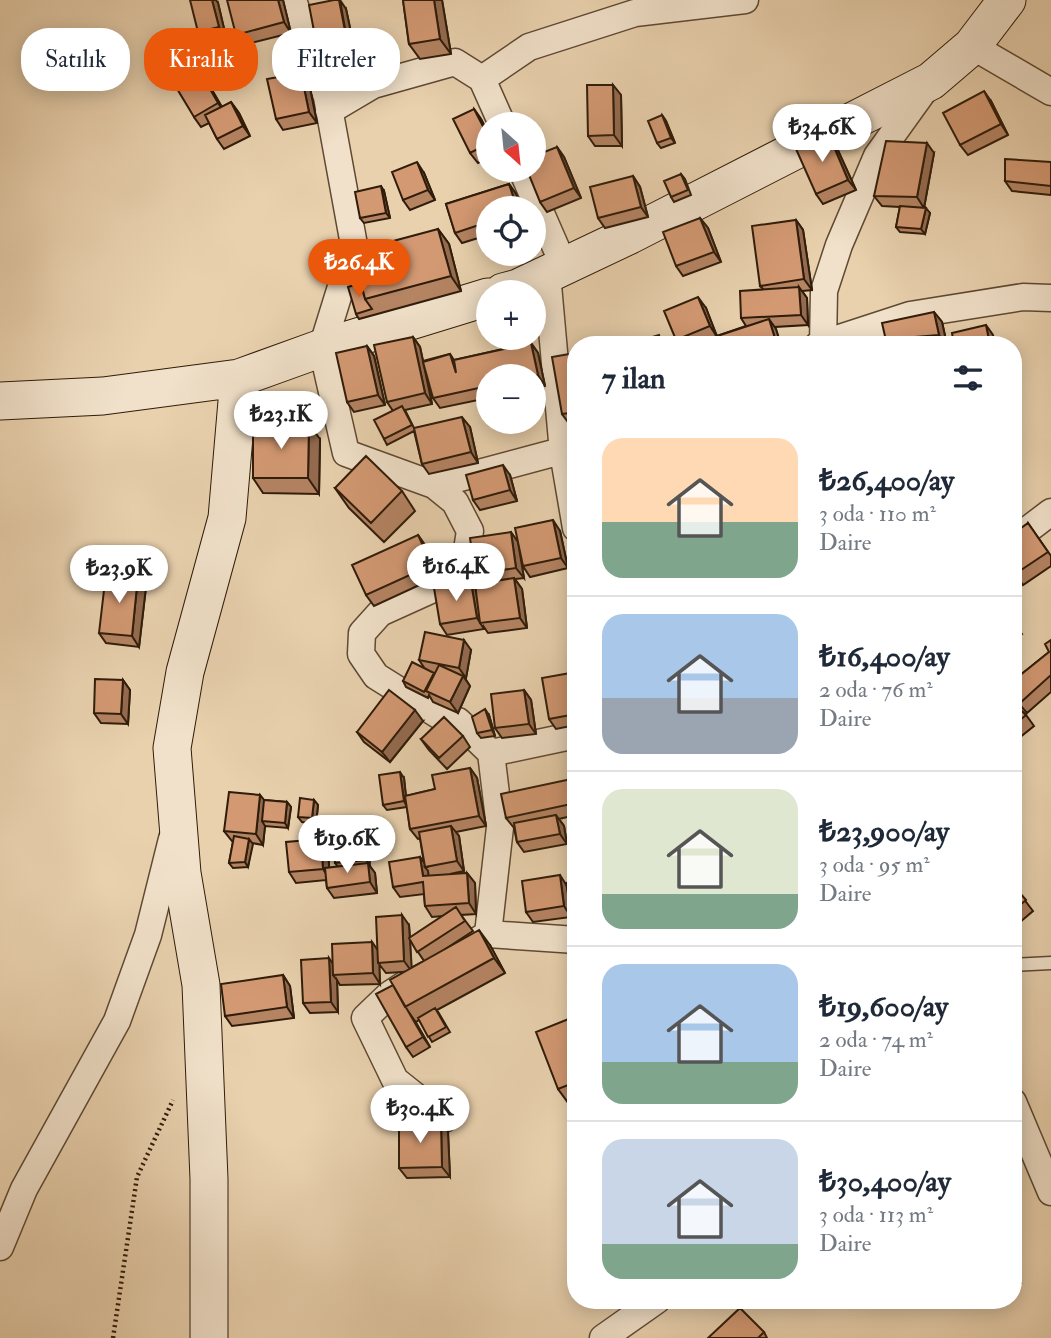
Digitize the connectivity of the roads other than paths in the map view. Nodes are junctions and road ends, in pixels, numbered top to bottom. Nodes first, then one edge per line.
1 (293, 0) edge
2 (745, 0) edge
3 (1007, 0) edge
4 (634, 7) edge
5 (972, 46) junction
6 (482, 79) junction
7 (931, 81) junction
8 (1051, 92) edge
9 (330, 111) junction
10 (497, 112) edge
11 (526, 182) edge
12 (556, 270) junction
13 (532, 280) edge
14 (1051, 298) edge
15 (476, 301) edge
16 (822, 336) edge
17 (847, 336) edge
18 (322, 348) junction
19 (239, 379) junction
20 (0, 401) edge
21 (567, 421) edge
22 (567, 450) edge
23 (434, 485) junction
24 (1051, 512) edge
25 (1022, 534) edge
26 (567, 737) edge
27 (491, 753) junction
28 (177, 817) junction
29 (488, 934) junction
30 (567, 939) edge
31 (1051, 963) edge
32 (1022, 965) edge
33 (444, 1119) dead end
34 (1022, 1123) edge
35 (1051, 1192) edge
36 (0, 1247) edge
37 (644, 1309) edge
38 (209, 1338) edge
39 (603, 1338) edge

1 - 9 street
2 - 4 street
3 - 5 main road
4 - 6 street
5 - 7 main road
5 - 8 street
6 - 9 street
6 - 10 street
7 - 12 main road
7 - 16 street
9 - 18 street
11 - 12 street
12 - 13 main road
12 - 21 street
14 - 17 street
15 - 18 main road
18 - 19 main road
18 - 23 street
19 - 20 main road
19 - 28 main road
22 - 23 street
23 - 27 street
24 - 25 street
26 - 27 street
27 - 29 street
28 - 36 street
28 - 38 main road
29 - 30 street
29 - 33 street
31 - 32 lane
34 - 35 street
37 - 39 street

